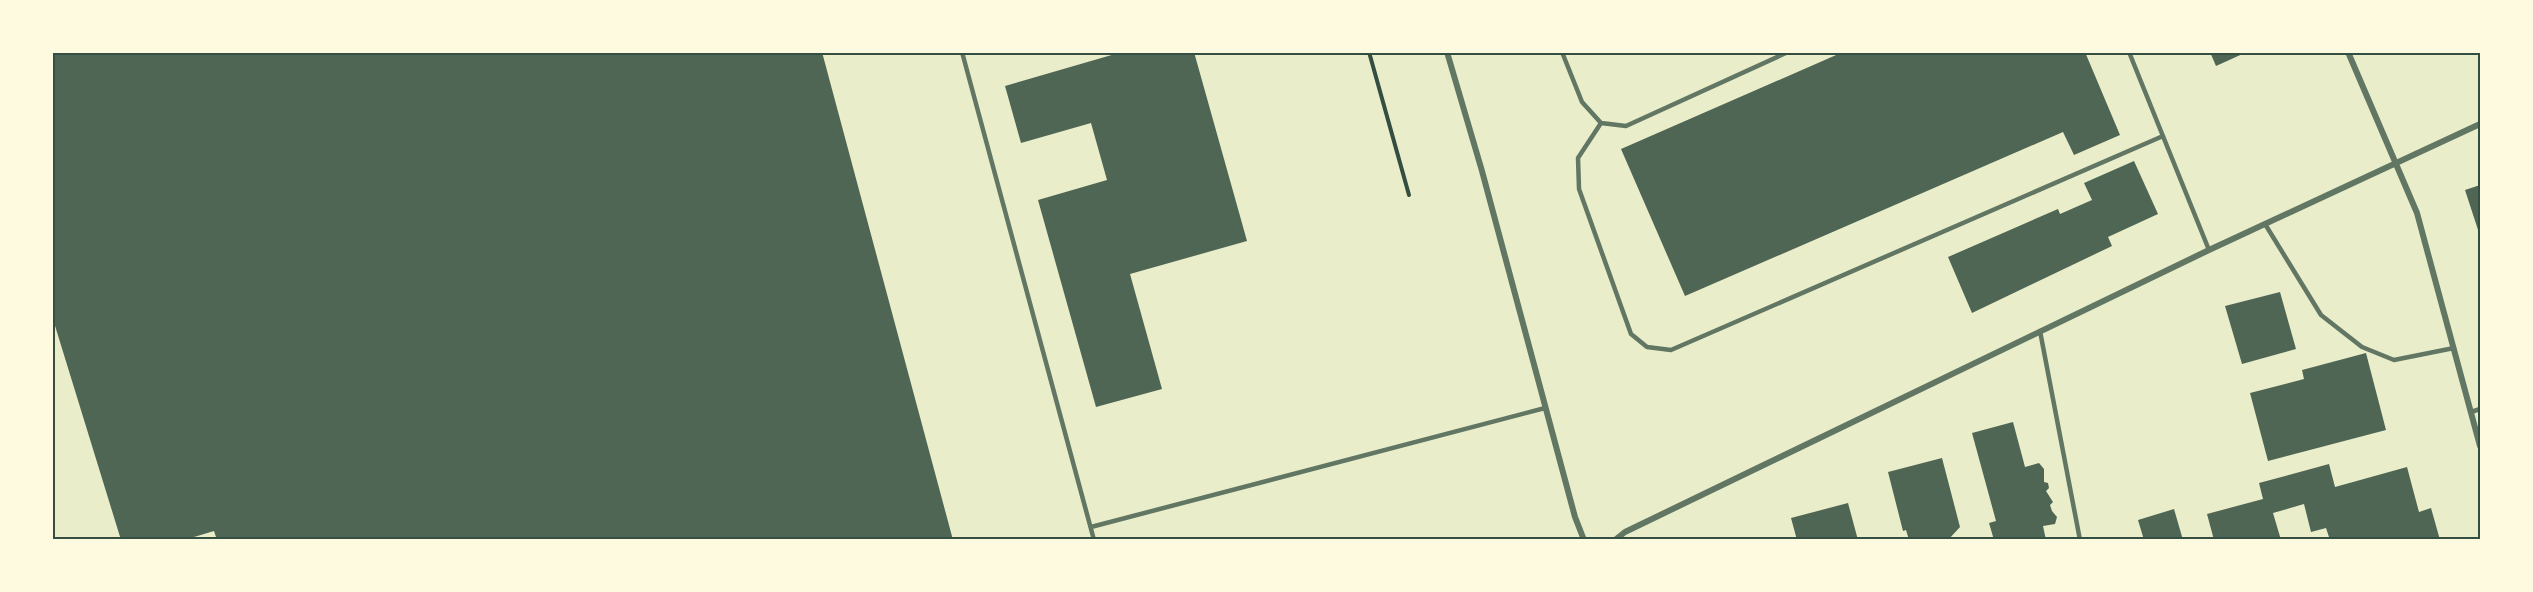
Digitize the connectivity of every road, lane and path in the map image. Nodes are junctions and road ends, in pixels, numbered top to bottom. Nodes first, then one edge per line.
1 (962, 52) edge
2 (1369, 52) edge
3 (1447, 52) edge
4 (1562, 52) edge
5 (1788, 52) edge
6 (2129, 52) edge
7 (2348, 52) edge
8 (1601, 123) junction
9 (2481, 124) edge
10 (2163, 136) junction
11 (2396, 162) junction
12 (1409, 195) dead end
13 (2265, 225) junction
14 (2209, 250) junction
15 (2040, 331) junction
16 (2454, 348) junction
17 (1545, 408) junction
18 (2481, 409) edge
19 (2471, 412) junction
20 (2481, 446) edge
21 (1091, 527) junction
22 (1094, 540) edge
23 (1584, 540) edge
24 (1615, 540) edge
25 (2080, 540) edge

1 - 21 lane
2 - 12 path
3 - 17 street
4 - 8 lane
5 - 8 lane
6 - 10 lane
7 - 11 street
8 - 10 lane
9 - 11 street
10 - 14 lane
11 - 13 street
11 - 16 street
13 - 14 street
13 - 16 lane
14 - 15 street
15 - 24 street
15 - 25 lane
16 - 19 street
17 - 21 lane
17 - 23 street
18 - 19 lane
19 - 20 street
21 - 22 lane

